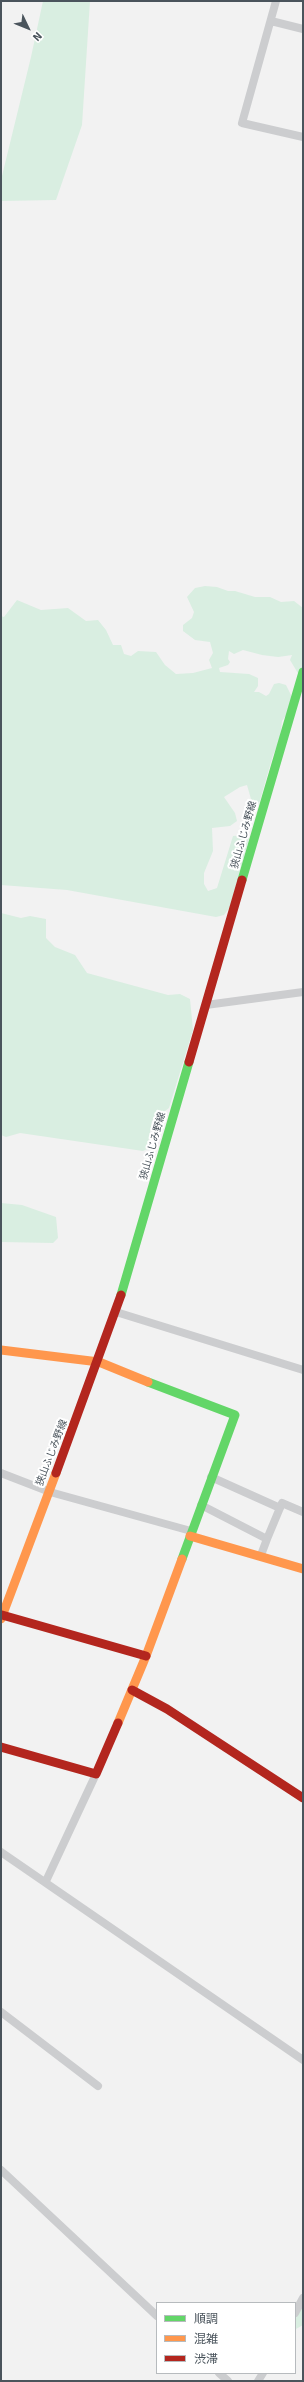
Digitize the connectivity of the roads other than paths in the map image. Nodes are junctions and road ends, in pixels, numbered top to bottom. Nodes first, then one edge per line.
1 (276, 1) edge
2 (270, 21) junction
3 (303, 29) edge
4 (303, 137) edge
5 (303, 672) edge
6 (303, 992) edge
7 (206, 1005) junction
8 (116, 1312) junction
9 (1, 1350) edge
10 (99, 1362) junction
11 (303, 1370) edge
12 (1, 1473) edge
13 (211, 1477) junction
14 (50, 1492) junction
15 (201, 1505) junction
16 (280, 1508) junction
17 (303, 1512) edge
18 (190, 1534) junction
19 (267, 1538) junction
20 (261, 1554) junction
21 (303, 1569) edge
22 (2, 1614) edge
23 (146, 1656) junction
24 (132, 1690) junction
25 (1, 1747) edge
26 (96, 1774) junction
27 (303, 1798) edge
28 (1, 1852) edge
29 (46, 1881) junction
30 (1, 2012) edge
31 (303, 2060) edge
32 (98, 2086) dead end
33 (1, 2170) edge
34 (303, 2298) edge
35 (296, 2311) edge
36 (156, 2315) edge
37 (220, 2374) edge
38 (228, 2381) edge

1 - 2 street
2 - 3 street
2 - 4 street
5 - 7 street, 狭山ふじみ野線
6 - 7 street
7 - 8 street, 狭山ふじみ野線
8 - 10 street, 狭山ふじみ野線
8 - 11 street
9 - 10 street
10 - 13 street
10 - 14 street, 狭山ふじみ野線
12 - 14 street
13 - 15 street
13 - 16 street
14 - 18 street
14 - 22 street, 狭山ふじみ野線
15 - 18 street
15 - 19 street
16 - 17 street
16 - 19 street
18 - 20 street
18 - 23 street
19 - 20 street
20 - 21 street
22 - 23 street
23 - 24 street
24 - 26 street
24 - 27 street
25 - 26 street
26 - 29 street
28 - 29 street
29 - 31 street
30 - 32 street
33 - 36 street
34 - 35 street
37 - 38 street

